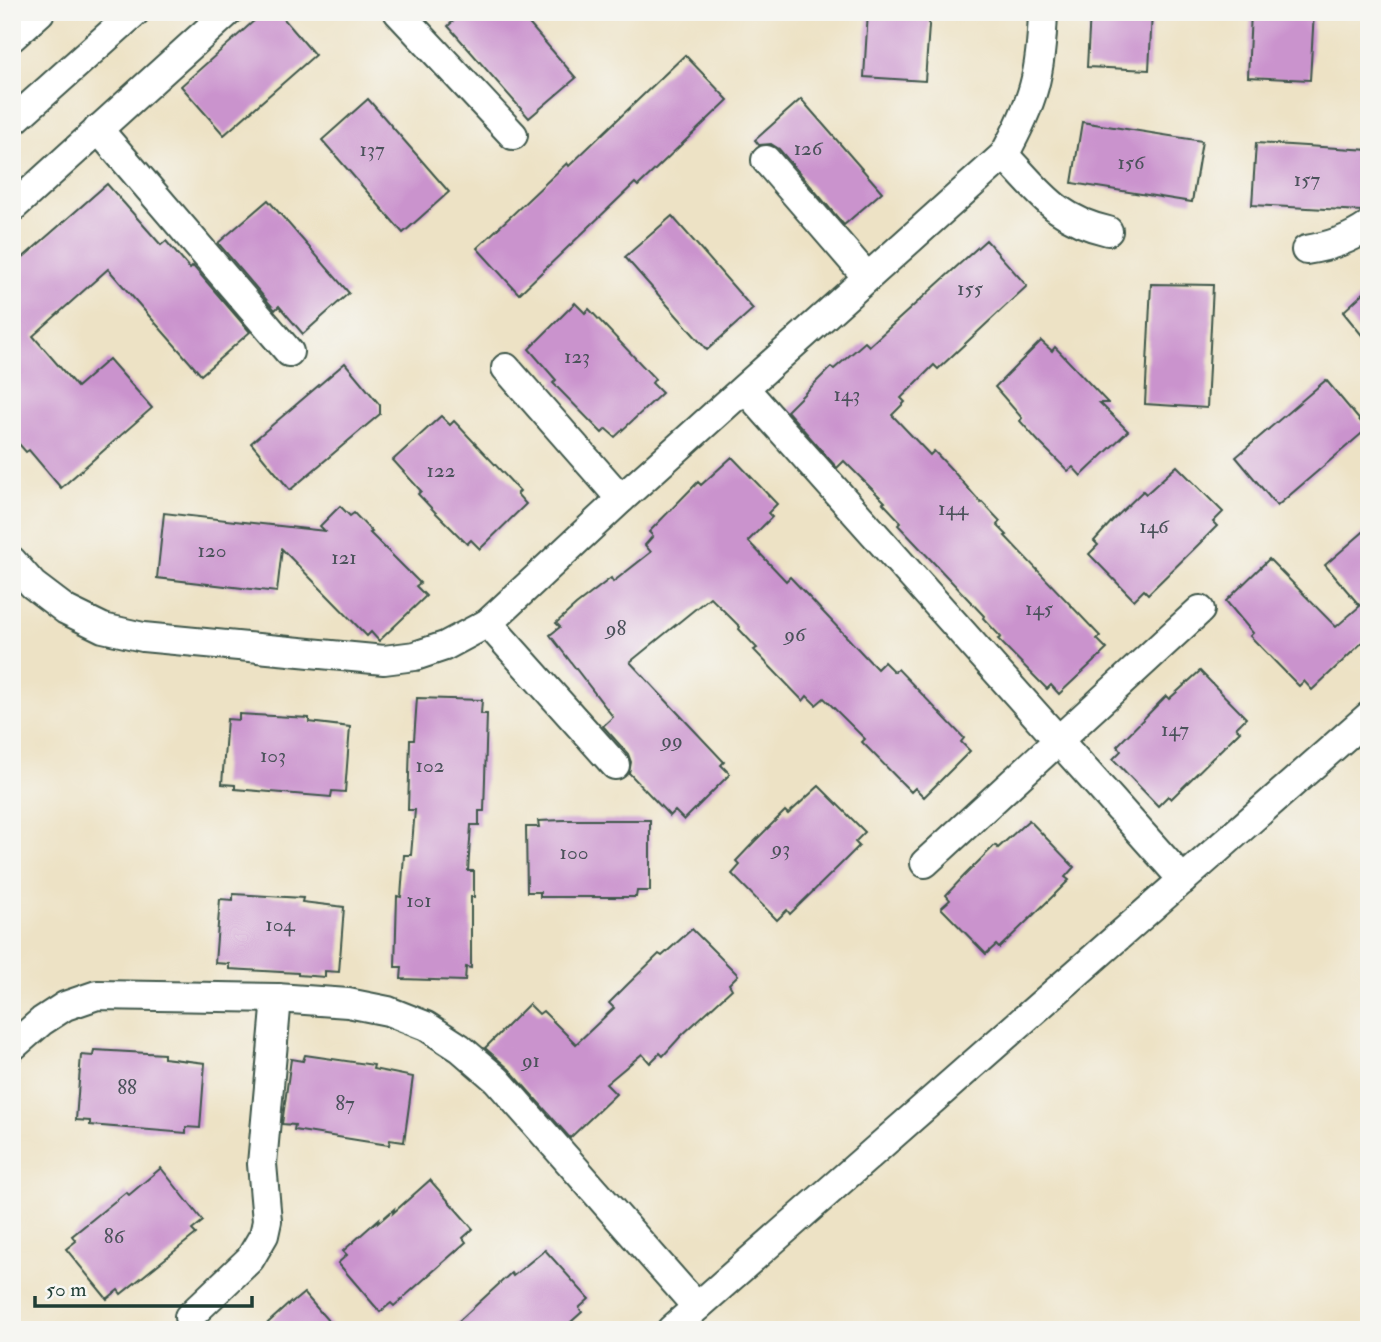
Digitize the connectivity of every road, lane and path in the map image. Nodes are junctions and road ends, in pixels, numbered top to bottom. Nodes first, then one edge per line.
1 (40, 12) edge
2 (135, 12) edge
3 (229, 12) edge
4 (398, 12) edge
5 (1043, 12) edge
6 (12, 37) edge
7 (12, 122) edge
8 (97, 129) junction
9 (513, 135) dead end
10 (1004, 155) junction
11 (766, 160) dead end
12 (12, 208) edge
13 (1369, 226) edge
14 (1108, 231) dead end
15 (1306, 250) dead end
16 (867, 277) junction
17 (289, 352) dead end
18 (506, 368) dead end
19 (745, 388) junction
20 (621, 499) junction
21 (12, 561) edge
22 (1200, 610) dead end
23 (488, 623) junction
24 (1369, 716) edge
25 (1059, 741) junction
26 (615, 765) dead end
27 (925, 863) dead end
28 (1182, 880) junction
29 (277, 998) junction
30 (12, 1047) edge
31 (696, 1307) junction
32 (189, 1317) dead end
33 (671, 1330) edge

1 - 6 street
2 - 7 street
3 - 8 street
4 - 9 street
5 - 10 street
8 - 12 street
8 - 17 street
10 - 14 street
10 - 16 street
11 - 16 street
13 - 15 street
16 - 19 street
18 - 20 street
19 - 20 street
19 - 25 street
20 - 23 street
21 - 23 street
22 - 25 street
23 - 26 street
24 - 28 street
25 - 27 street
25 - 28 street
28 - 31 street
29 - 30 street
29 - 31 street
29 - 32 street
31 - 33 street

